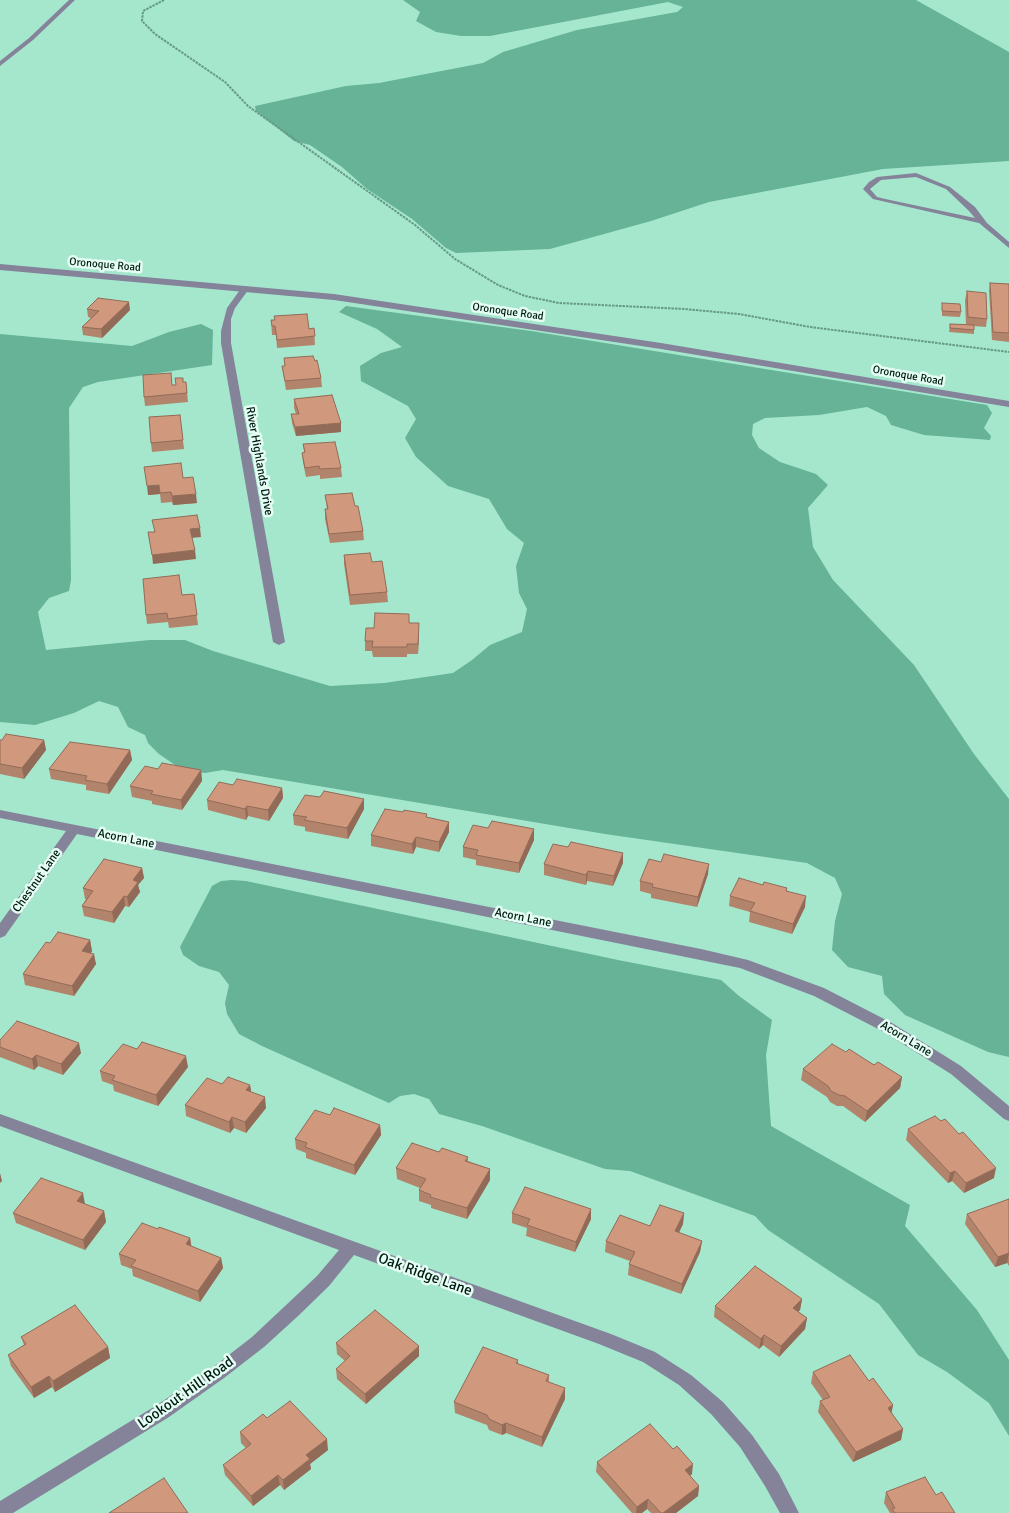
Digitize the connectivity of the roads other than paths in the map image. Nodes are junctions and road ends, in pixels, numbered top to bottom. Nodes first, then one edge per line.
1 (72, 0) edge
2 (0, 64) edge
3 (980, 220) junction
4 (1009, 246) edge
5 (0, 267) edge
6 (245, 288) junction
7 (1009, 404) edge
8 (279, 642) dead end
9 (0, 814) edge
10 (74, 829) junction
11 (0, 934) edge
12 (1009, 1115) edge
13 (0, 1120) edge
14 (350, 1248) junction
15 (0, 1511) edge
16 (790, 1513) edge

1 - 2 lane
3 - 3 lane
3 - 4 lane
5 - 6 street, Oronoque Road
6 - 7 street, Oronoque Road
6 - 8 street, River Highlands Drive
9 - 10 street, Acorn Lane
10 - 11 street, Chestnut Lane
10 - 12 street, Acorn Lane
13 - 14 street, Oak Ridge Lane
14 - 15 street, Lookout Hill Road
14 - 16 street, Oak Ridge Lane

